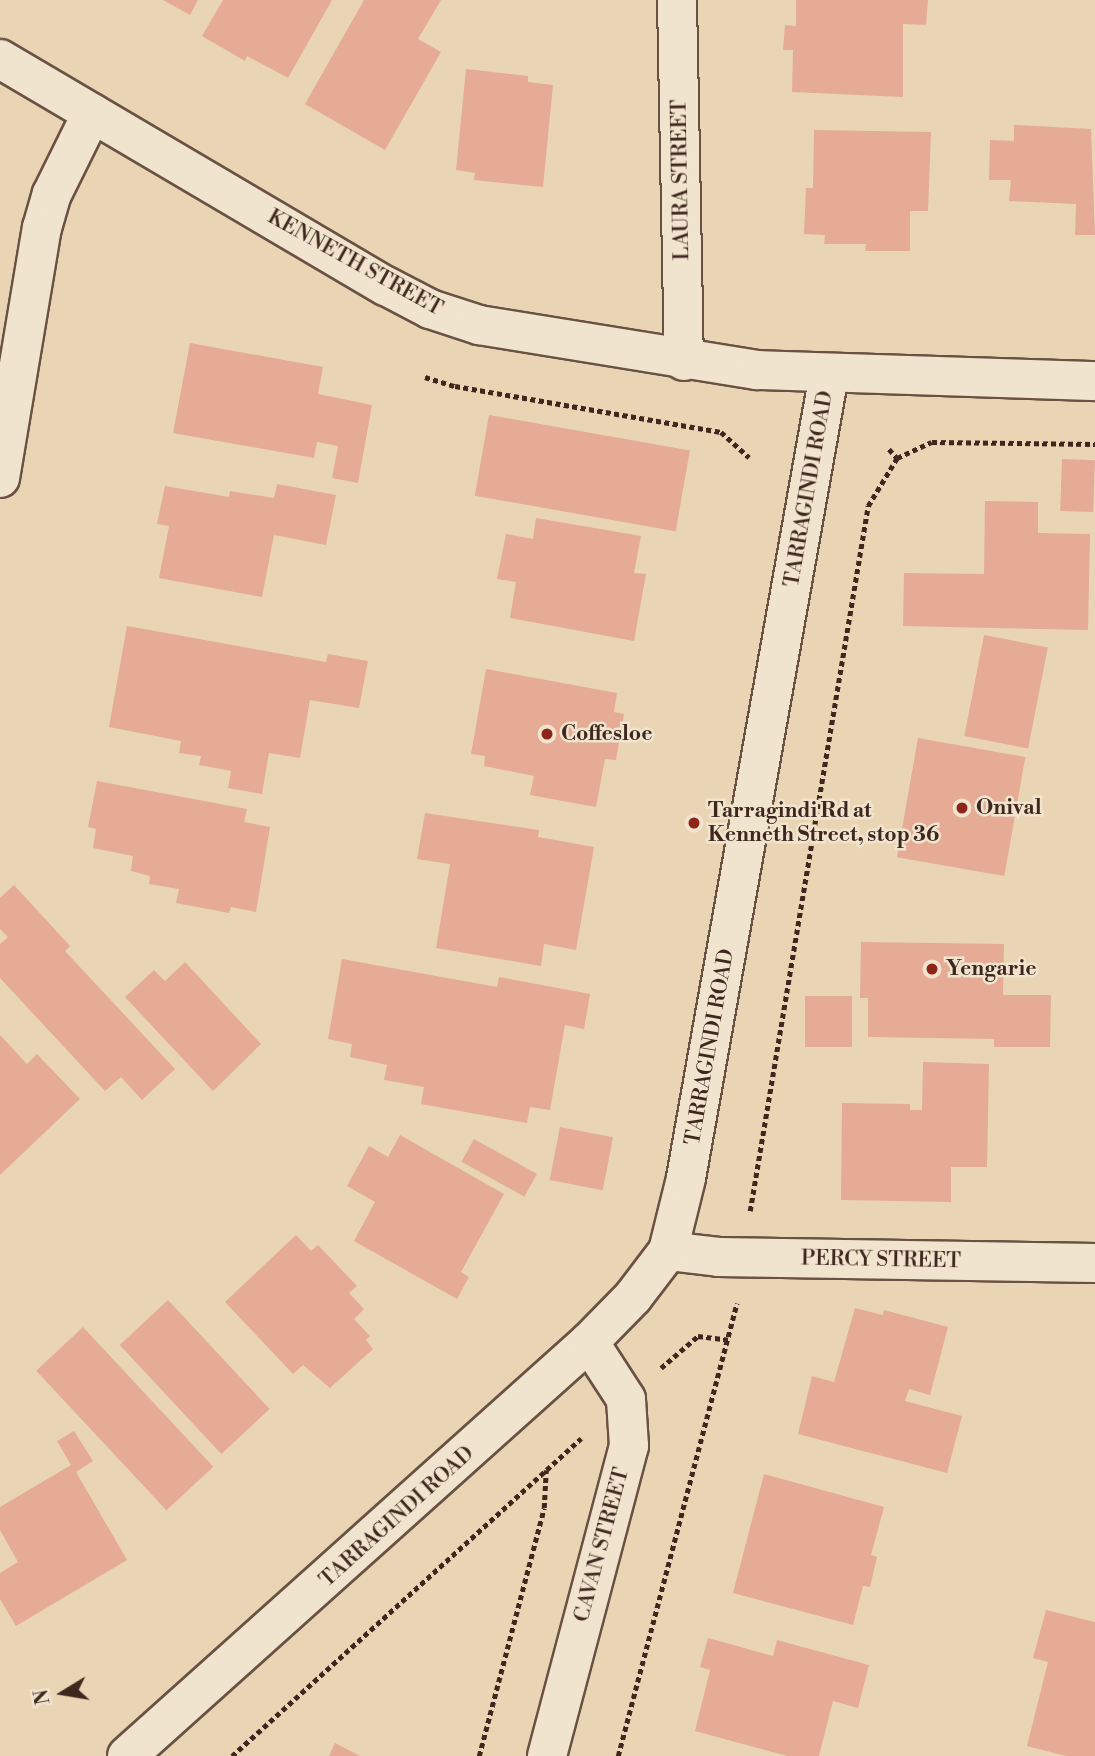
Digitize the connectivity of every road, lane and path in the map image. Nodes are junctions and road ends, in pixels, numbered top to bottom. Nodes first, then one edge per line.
1 (677, 0) edge
2 (0, 59) edge
3 (92, 113) junction
4 (684, 361) junction
5 (829, 374) junction
6 (425, 377) dead end
7 (1095, 381) edge
8 (1095, 444) edge
9 (889, 449) dead end
10 (749, 457) dead end
11 (897, 458) junction
12 (0, 478) edge
13 (747, 1226) dead end
14 (668, 1251) junction
15 (1095, 1263) edge
16 (739, 1291) dead end
17 (698, 1336) dead end
18 (729, 1340) junction
19 (589, 1342) junction
20 (127, 1756) edge
21 (232, 1756) edge
22 (479, 1756) edge
23 (547, 1756) edge
24 (618, 1756) edge

1 - 4 street, LAURA STREET
2 - 3 street, KENNETH STREET
3 - 4 street, KENNETH STREET
3 - 12 street
4 - 5 street, KENNETH STREET
5 - 7 street, TARRAGINDI ROAD
5 - 14 street, TARRAGINDI ROAD
6 - 10 path
8 - 11 path
9 - 11 path
11 - 13 path
14 - 15 street, PERCY STREET
14 - 19 street, TARRAGINDI ROAD
16 - 18 path
17 - 18 path
18 - 24 path
19 - 20 street, TARRAGINDI ROAD
19 - 23 street, CAVAN STREET
21 - 22 path

